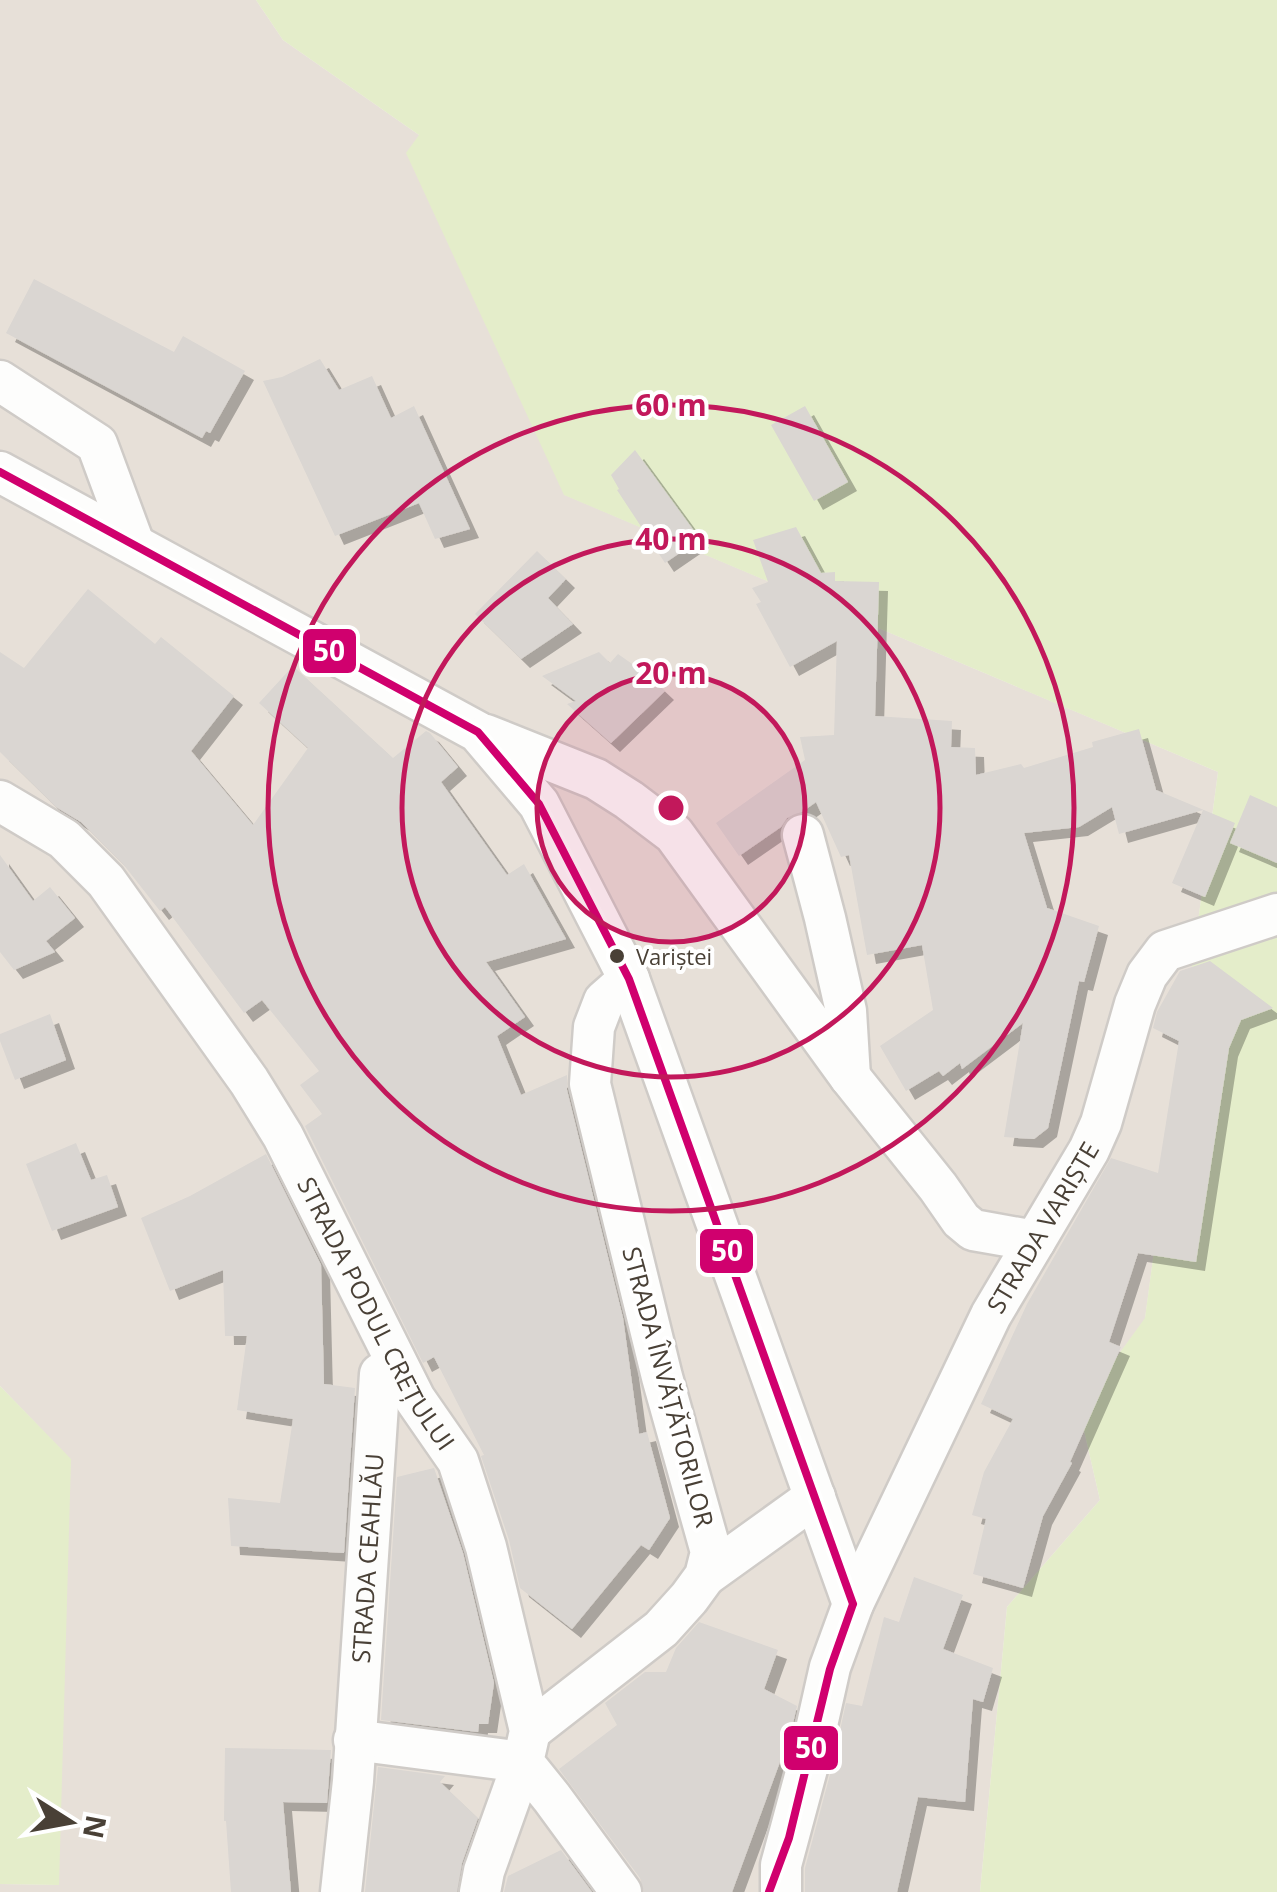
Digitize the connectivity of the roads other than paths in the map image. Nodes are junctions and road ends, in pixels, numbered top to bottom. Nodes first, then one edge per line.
1 (0, 382) edge
2 (0, 472) edge
3 (134, 544) junction
4 (478, 732) junction
5 (0, 800) edge
6 (803, 835) dead end
7 (1276, 912) edge
8 (630, 979) junction
9 (850, 1076) junction
10 (1035, 1241) junction
11 (380, 1374) dead end
12 (815, 1497) junction
13 (705, 1576) junction
14 (853, 1604) junction
15 (354, 1740) junction
16 (526, 1746) junction
17 (777, 1883) edge
18 (341, 1892) edge
19 (480, 1892) edge
20 (620, 1892) edge

1 - 3 street
2 - 3 street
3 - 4 street
4 - 8 street
4 - 9 street
5 - 16 street, STRADA PODUL CREȚULUI
6 - 9 street
7 - 10 street, STRADA VARIȘTE
8 - 12 street
8 - 13 street, STRADA ÎNVĂȚĂTORILOR
9 - 10 street
10 - 14 street, STRADA VARIȘTE
11 - 15 street, STRADA CEAHLĂU
12 - 13 street
12 - 14 street
13 - 16 street
14 - 17 street, STRADA VARIȘTE
15 - 16 street
15 - 18 street, STRADA CEAHLĂU
16 - 19 street
16 - 20 street, STRADA PODUL CREȚULUI

